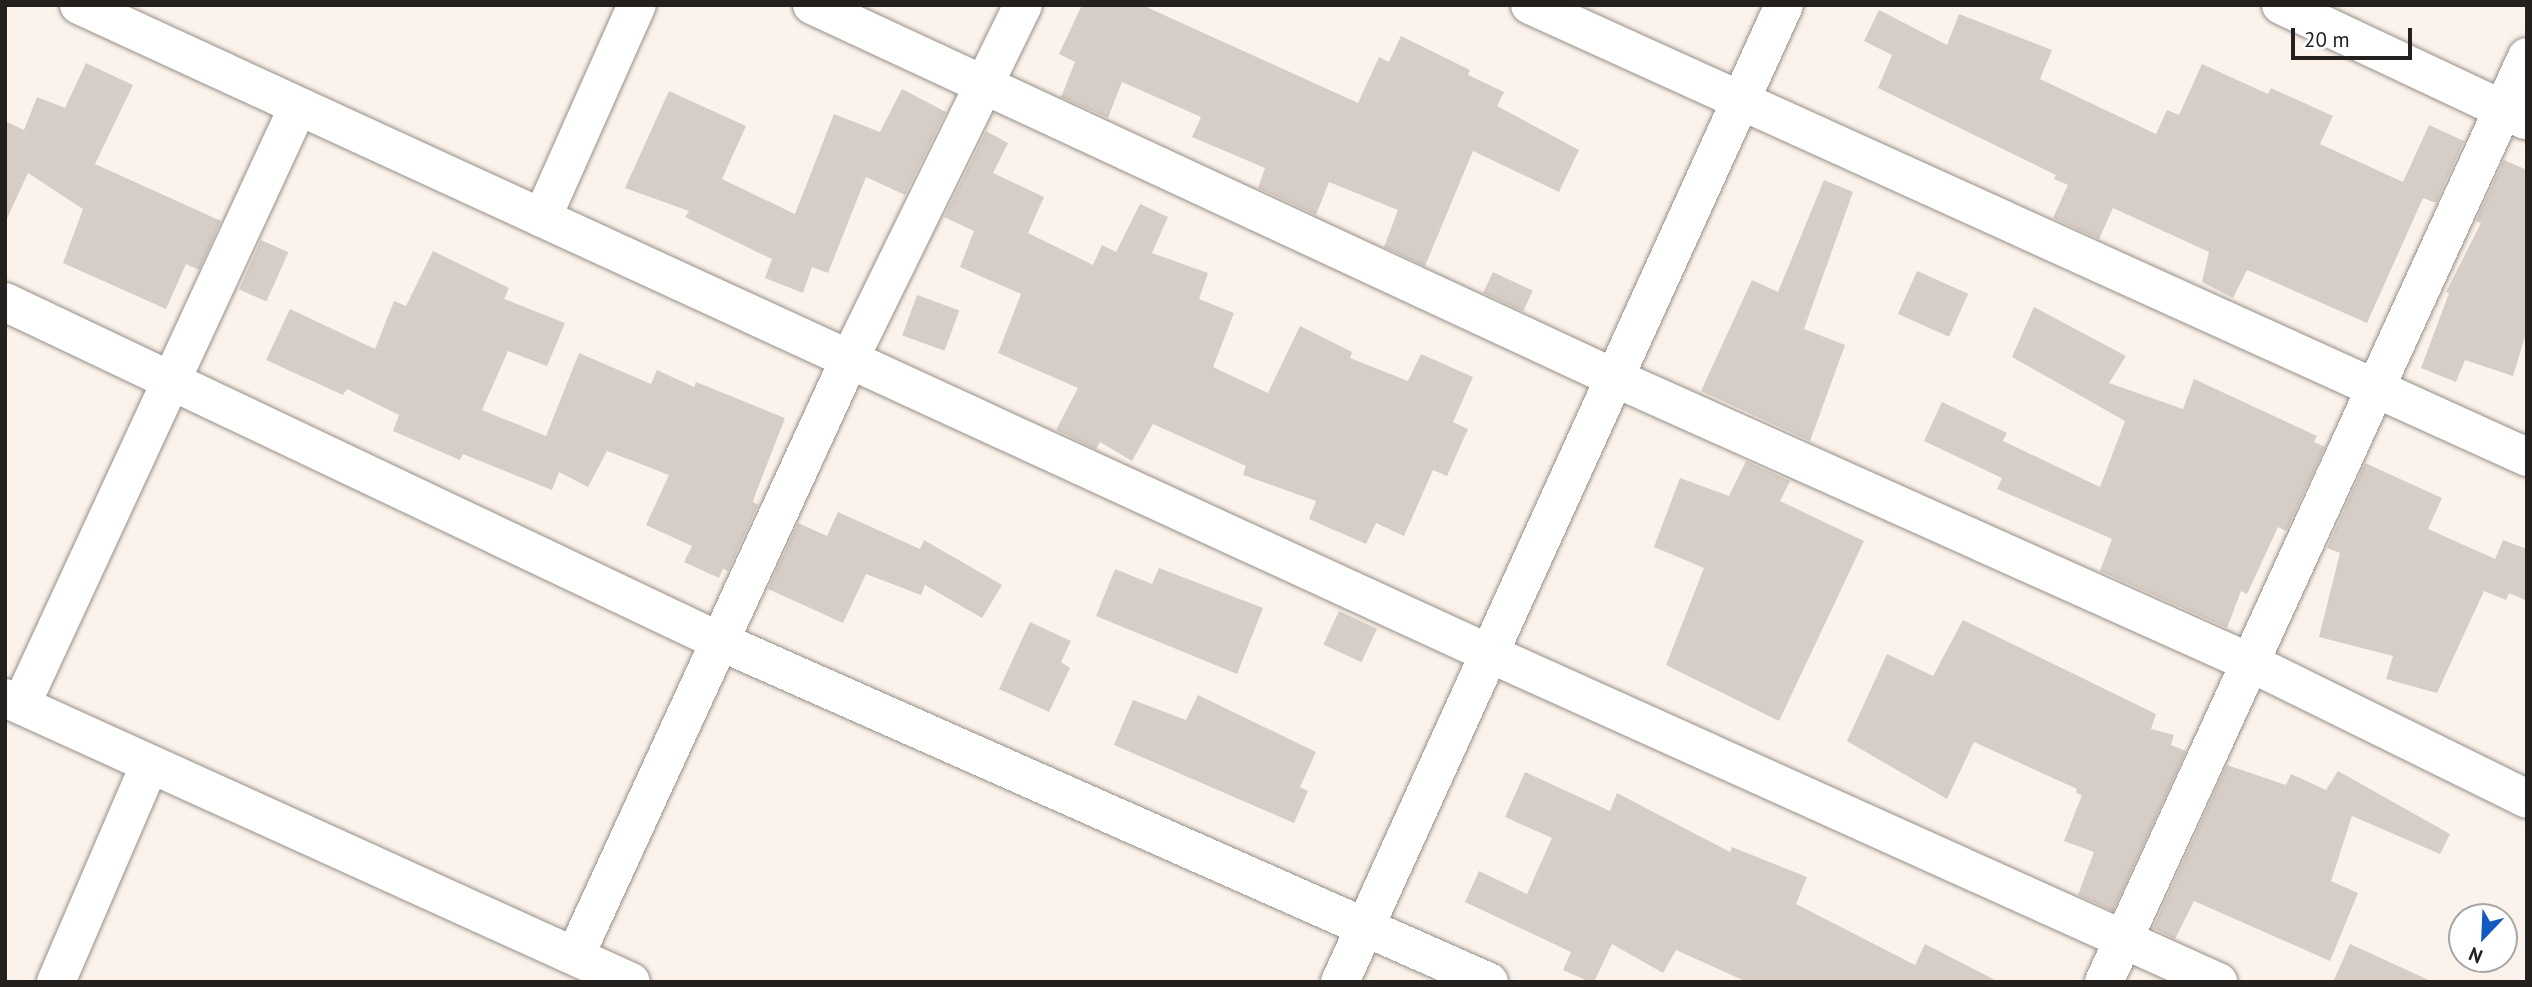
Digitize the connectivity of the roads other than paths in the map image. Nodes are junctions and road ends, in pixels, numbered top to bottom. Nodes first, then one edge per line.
1 (79, 5) edge
2 (637, 5) edge
3 (812, 5) edge
4 (1023, 5) edge
5 (1530, 5) edge
6 (1784, 5) edge
7 (2281, 5) edge
8 (2527, 57) edge
9 (986, 85) junction
10 (1739, 102) junction
11 (298, 107) junction
12 (2515, 115) edge
13 (542, 218) junction
14 (5, 302) edge
15 (851, 356) junction
16 (1615, 378) junction
17 (171, 379) junction
18 (2376, 387) junction
19 (2527, 457) edge
20 (719, 641) junction
21 (1488, 653) junction
22 (2251, 663) junction
23 (13, 701) edge
24 (150, 764) junction
25 (2527, 799) edge
26 (1366, 926) junction
27 (2124, 938) junction
28 (575, 956) junction
29 (56, 982) edge
30 (631, 982) edge
31 (1340, 982) edge
32 (1489, 982) edge
33 (2104, 982) edge
34 (2218, 982) edge

1 - 11 street
2 - 13 street
3 - 9 street
4 - 9 street
5 - 10 street
6 - 10 street
7 - 12 street
8 - 12 street
9 - 15 street
9 - 16 street
10 - 16 street
10 - 18 street
11 - 13 street
11 - 17 street
12 - 18 street
13 - 15 street
14 - 17 street
15 - 20 street
15 - 21 street
16 - 21 street
16 - 22 street
17 - 20 street
17 - 23 street
18 - 19 street
18 - 22 street
20 - 26 street
20 - 28 street
21 - 26 street
21 - 27 street
22 - 25 street
22 - 27 street
23 - 24 street
24 - 28 street
24 - 29 street
26 - 31 street
26 - 32 street
27 - 33 street
27 - 34 street
28 - 30 street

